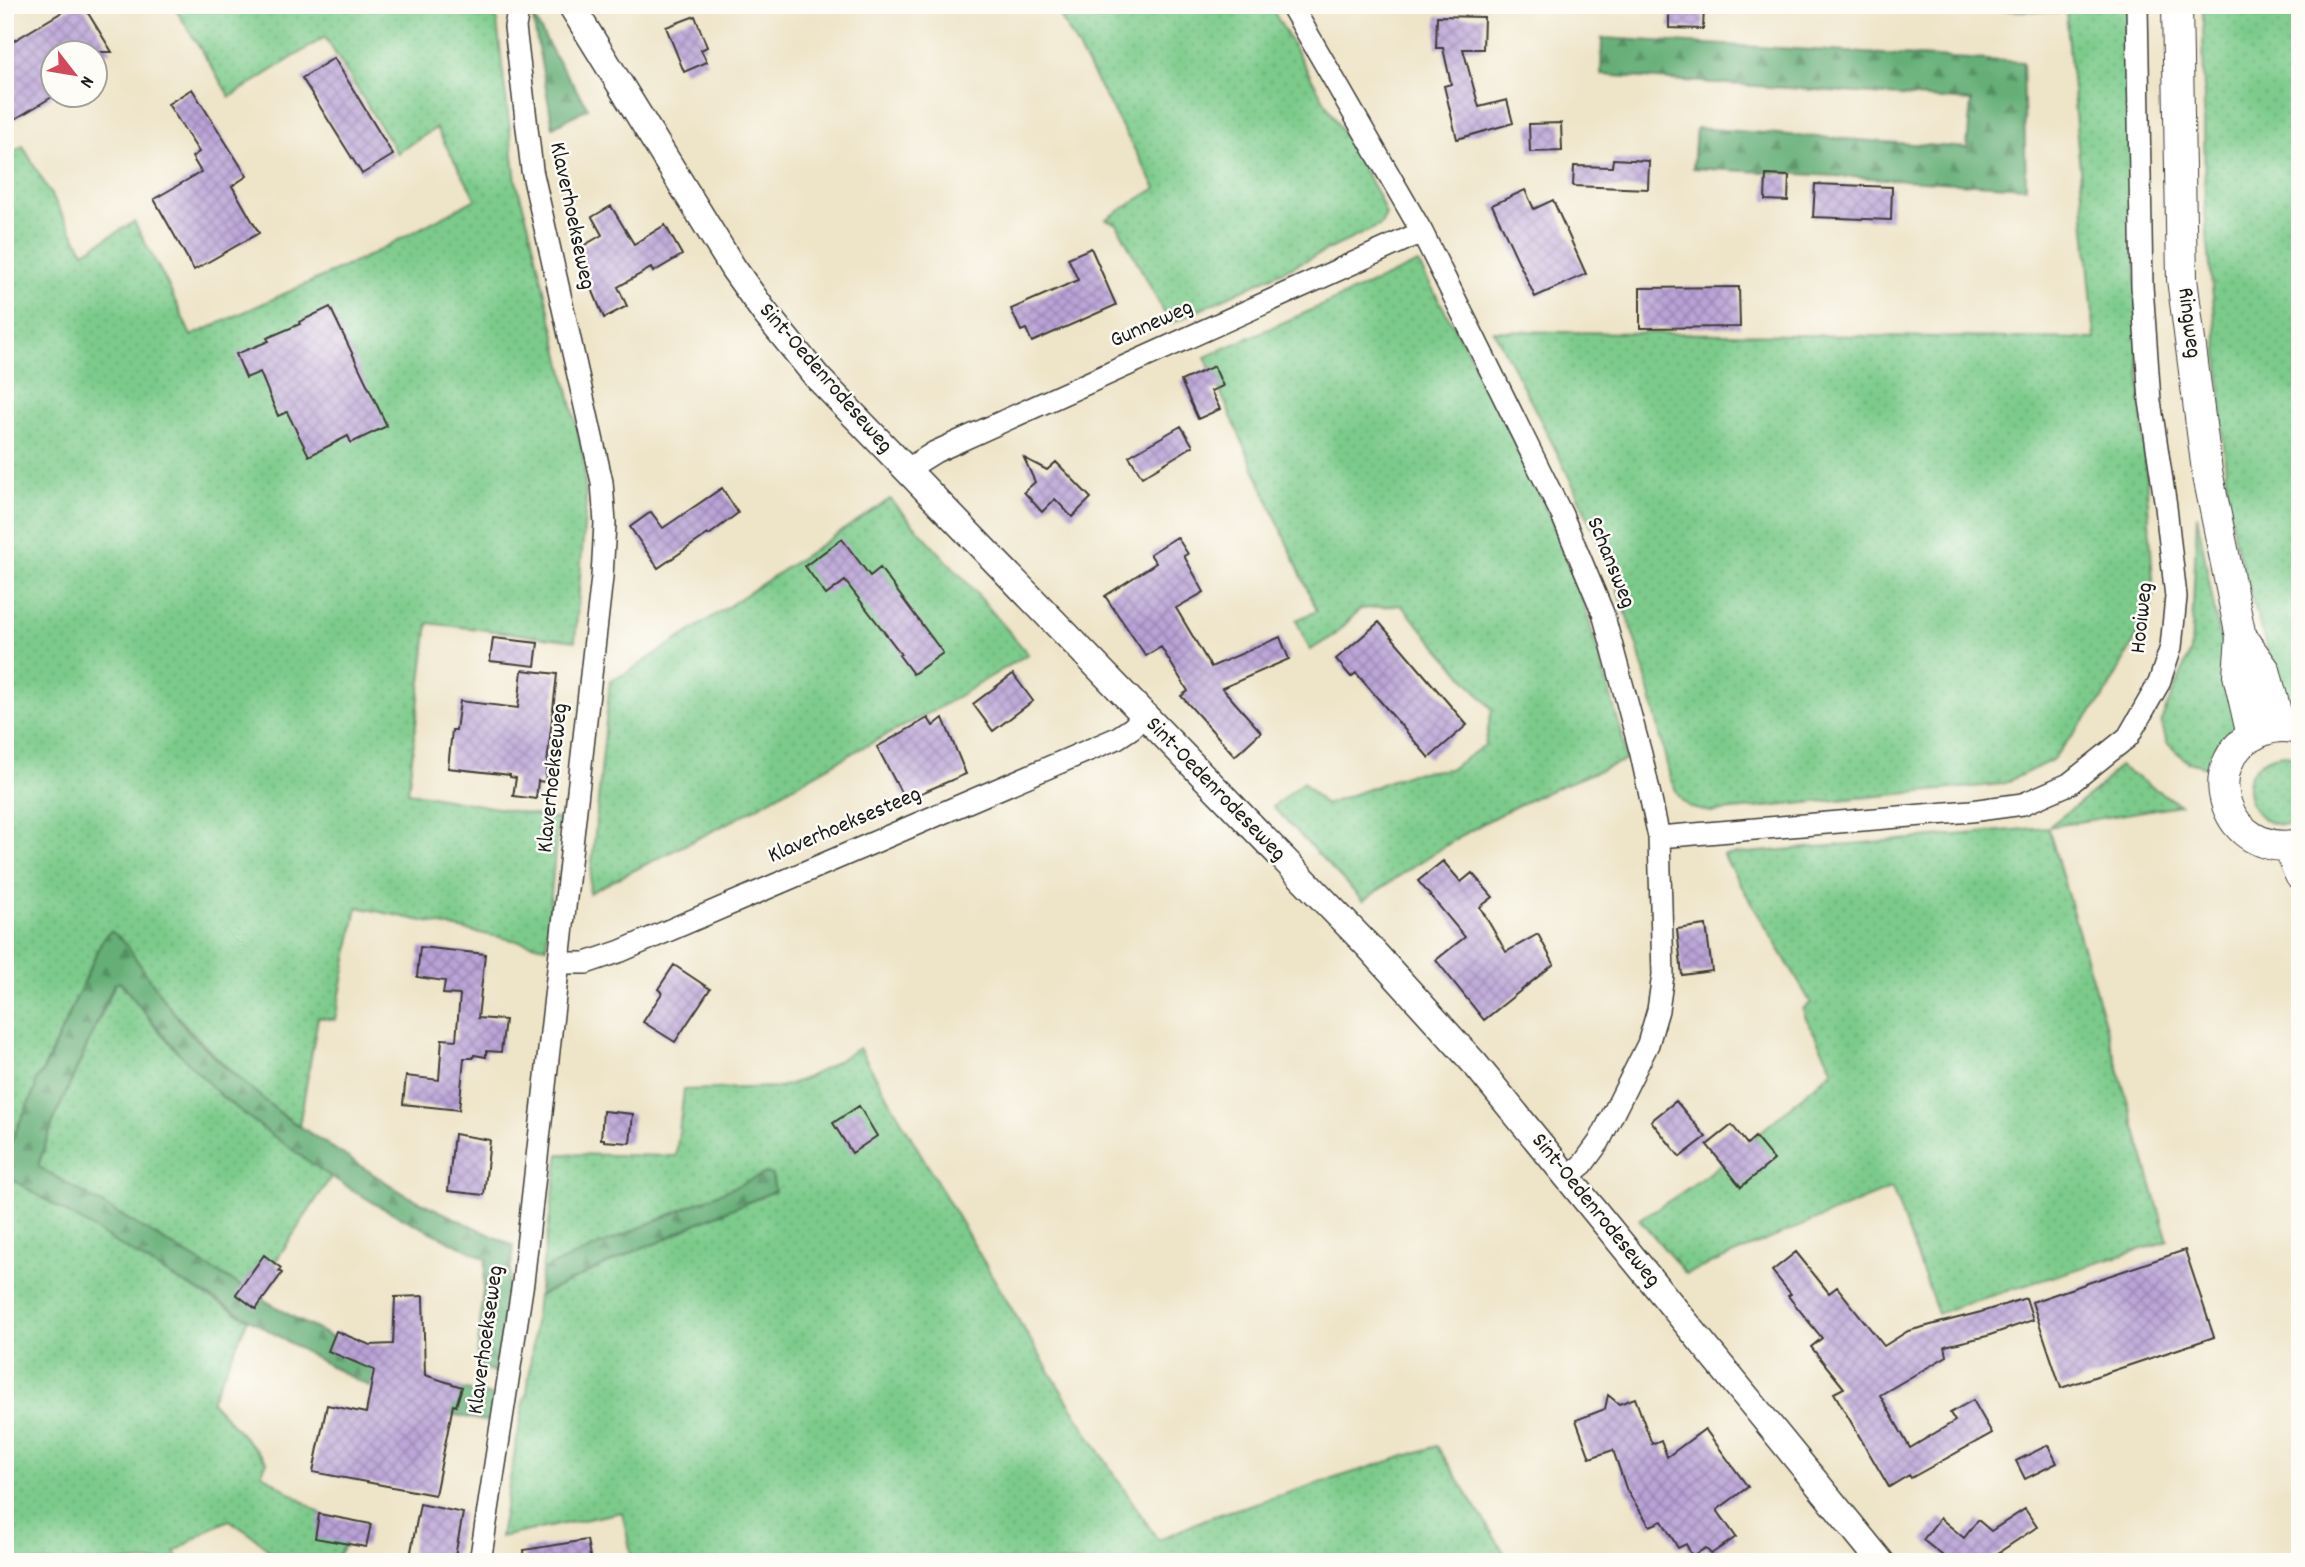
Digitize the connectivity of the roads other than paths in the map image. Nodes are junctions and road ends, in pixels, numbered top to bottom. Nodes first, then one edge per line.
1 (522, 5) edge
2 (571, 5) edge
3 (1291, 5) edge
4 (2137, 5) edge
5 (2177, 5) edge
6 (1422, 232) junction
7 (906, 470) junction
8 (2241, 636) junction
9 (1143, 716) junction
10 (2290, 729) edge
11 (2252, 736) junction
12 (1659, 837) junction
13 (2294, 846) edge
14 (2300, 875) edge
15 (559, 963) junction
16 (1567, 1177) junction
17 (480, 1562) edge
18 (1881, 1562) edge

1 - 15 street, Klaverhoekseweg
2 - 7 street, Sint-Oedenrodeseweg
3 - 6 street, Schansweg
4 - 12 street, Hooiweg
5 - 8 main road, Ringweg
6 - 7 street, Gunneweg
6 - 12 street, Schansweg
7 - 9 street, Sint-Oedenrodeseweg
8 - 10 main road, Ringweg
8 - 11 main road, Ringweg
9 - 15 street, Klaverhoeksesteeg
9 - 16 street, Sint-Oedenrodeseweg
10 - 11 main road
11 - 13 main road
12 - 16 street, Schansweg
13 - 14 main road
15 - 17 street, Klaverhoekseweg
16 - 18 street, Sint-Oedenrodeseweg

